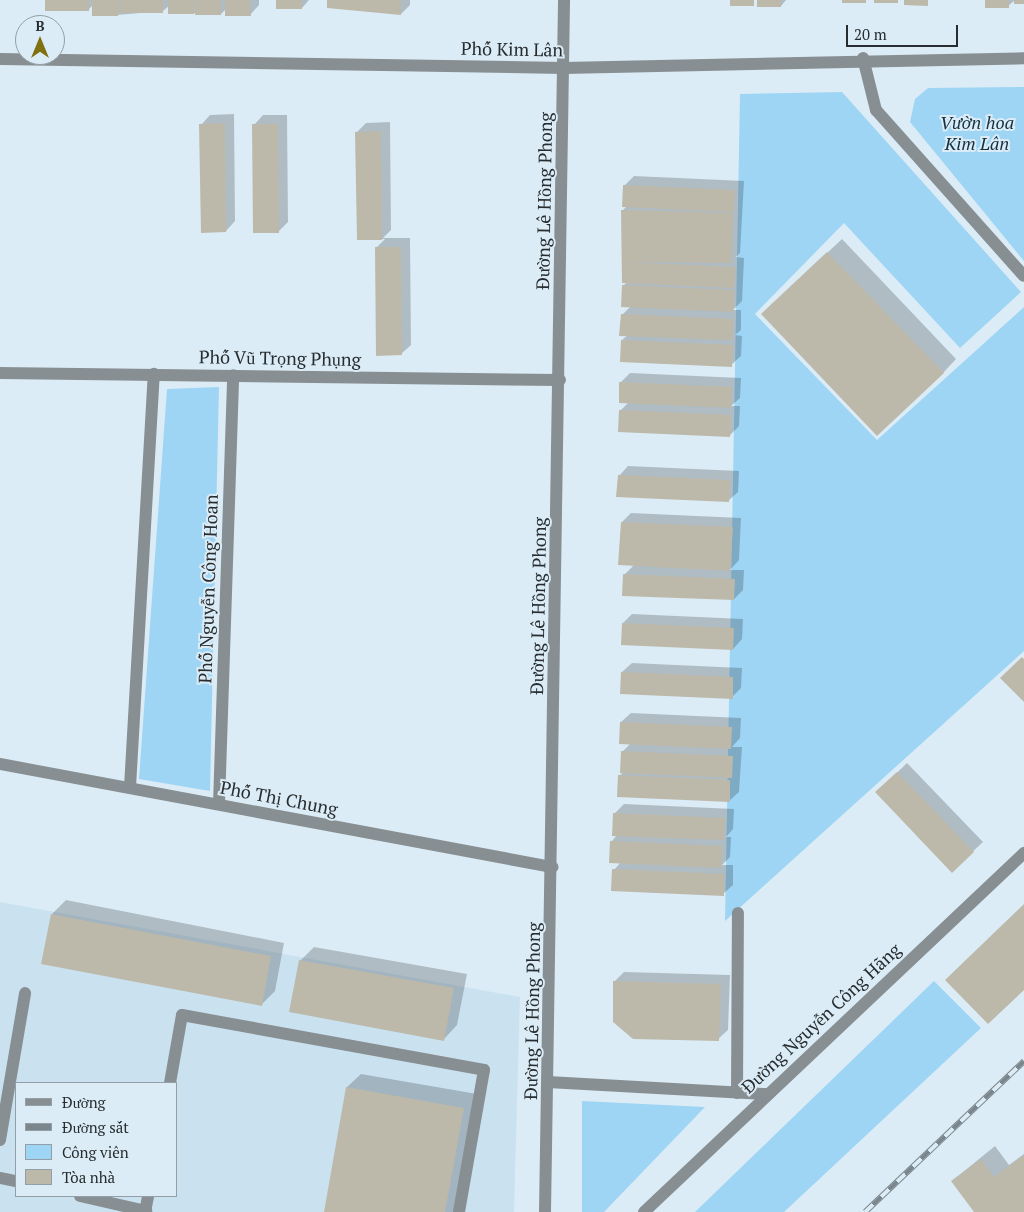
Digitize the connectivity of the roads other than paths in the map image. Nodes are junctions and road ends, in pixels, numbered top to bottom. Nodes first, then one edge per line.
1 (564, 0) edge
2 (863, 58) junction
3 (1024, 58) edge
4 (0, 59) edge
5 (564, 68) junction
6 (1024, 276) edge
7 (0, 373) edge
8 (154, 374) junction
9 (233, 375) junction
10 (560, 380) junction
11 (0, 764) edge
12 (130, 787) junction
13 (219, 804) junction
14 (1024, 853) edge
15 (552, 867) junction
16 (738, 913) dead end
17 (25, 993) dead end
18 (170, 1082) edge
19 (548, 1082) junction
20 (737, 1093) junction
21 (765, 1094) junction
22 (0, 1140) edge
23 (0, 1178) edge
24 (15, 1181) edge
25 (84, 1197) edge
26 (148, 1197) edge
27 (145, 1211) edge
28 (459, 1212) edge
29 (546, 1212) edge
30 (644, 1212) edge

1 - 5 street, Đường Lê Hồng Phong
2 - 3 street, Phố Kim Lân
2 - 5 street, Phố Kim Lân
2 - 6 street
4 - 5 street, Phố Kim Lân
5 - 10 street, Đường Lê Hồng Phong
7 - 8 street, Phố Vũ Trọng Phụng
8 - 9 street, Phố Vũ Trọng Phụng
8 - 12 street
9 - 10 street, Phố Vũ Trọng Phụng
9 - 13 street, Phố Nguyễn Công Hoan
10 - 15 street, Đường Lê Hồng Phong
11 - 12 street, Phố Thị Chung
12 - 13 street, Phố Thị Chung
13 - 15 street, Phố Thị Chung
14 - 21 street, Đường Nguyễn Công Hãng
15 - 19 street, Đường Lê Hồng Phong
16 - 20 street
17 - 22 street
18 - 28 street
19 - 20 street
19 - 29 street, Đường Lê Hồng Phong
20 - 21 street
21 - 30 street, Đường Nguyễn Công Hãng
23 - 24 street
25 - 27 street
26 - 27 street

